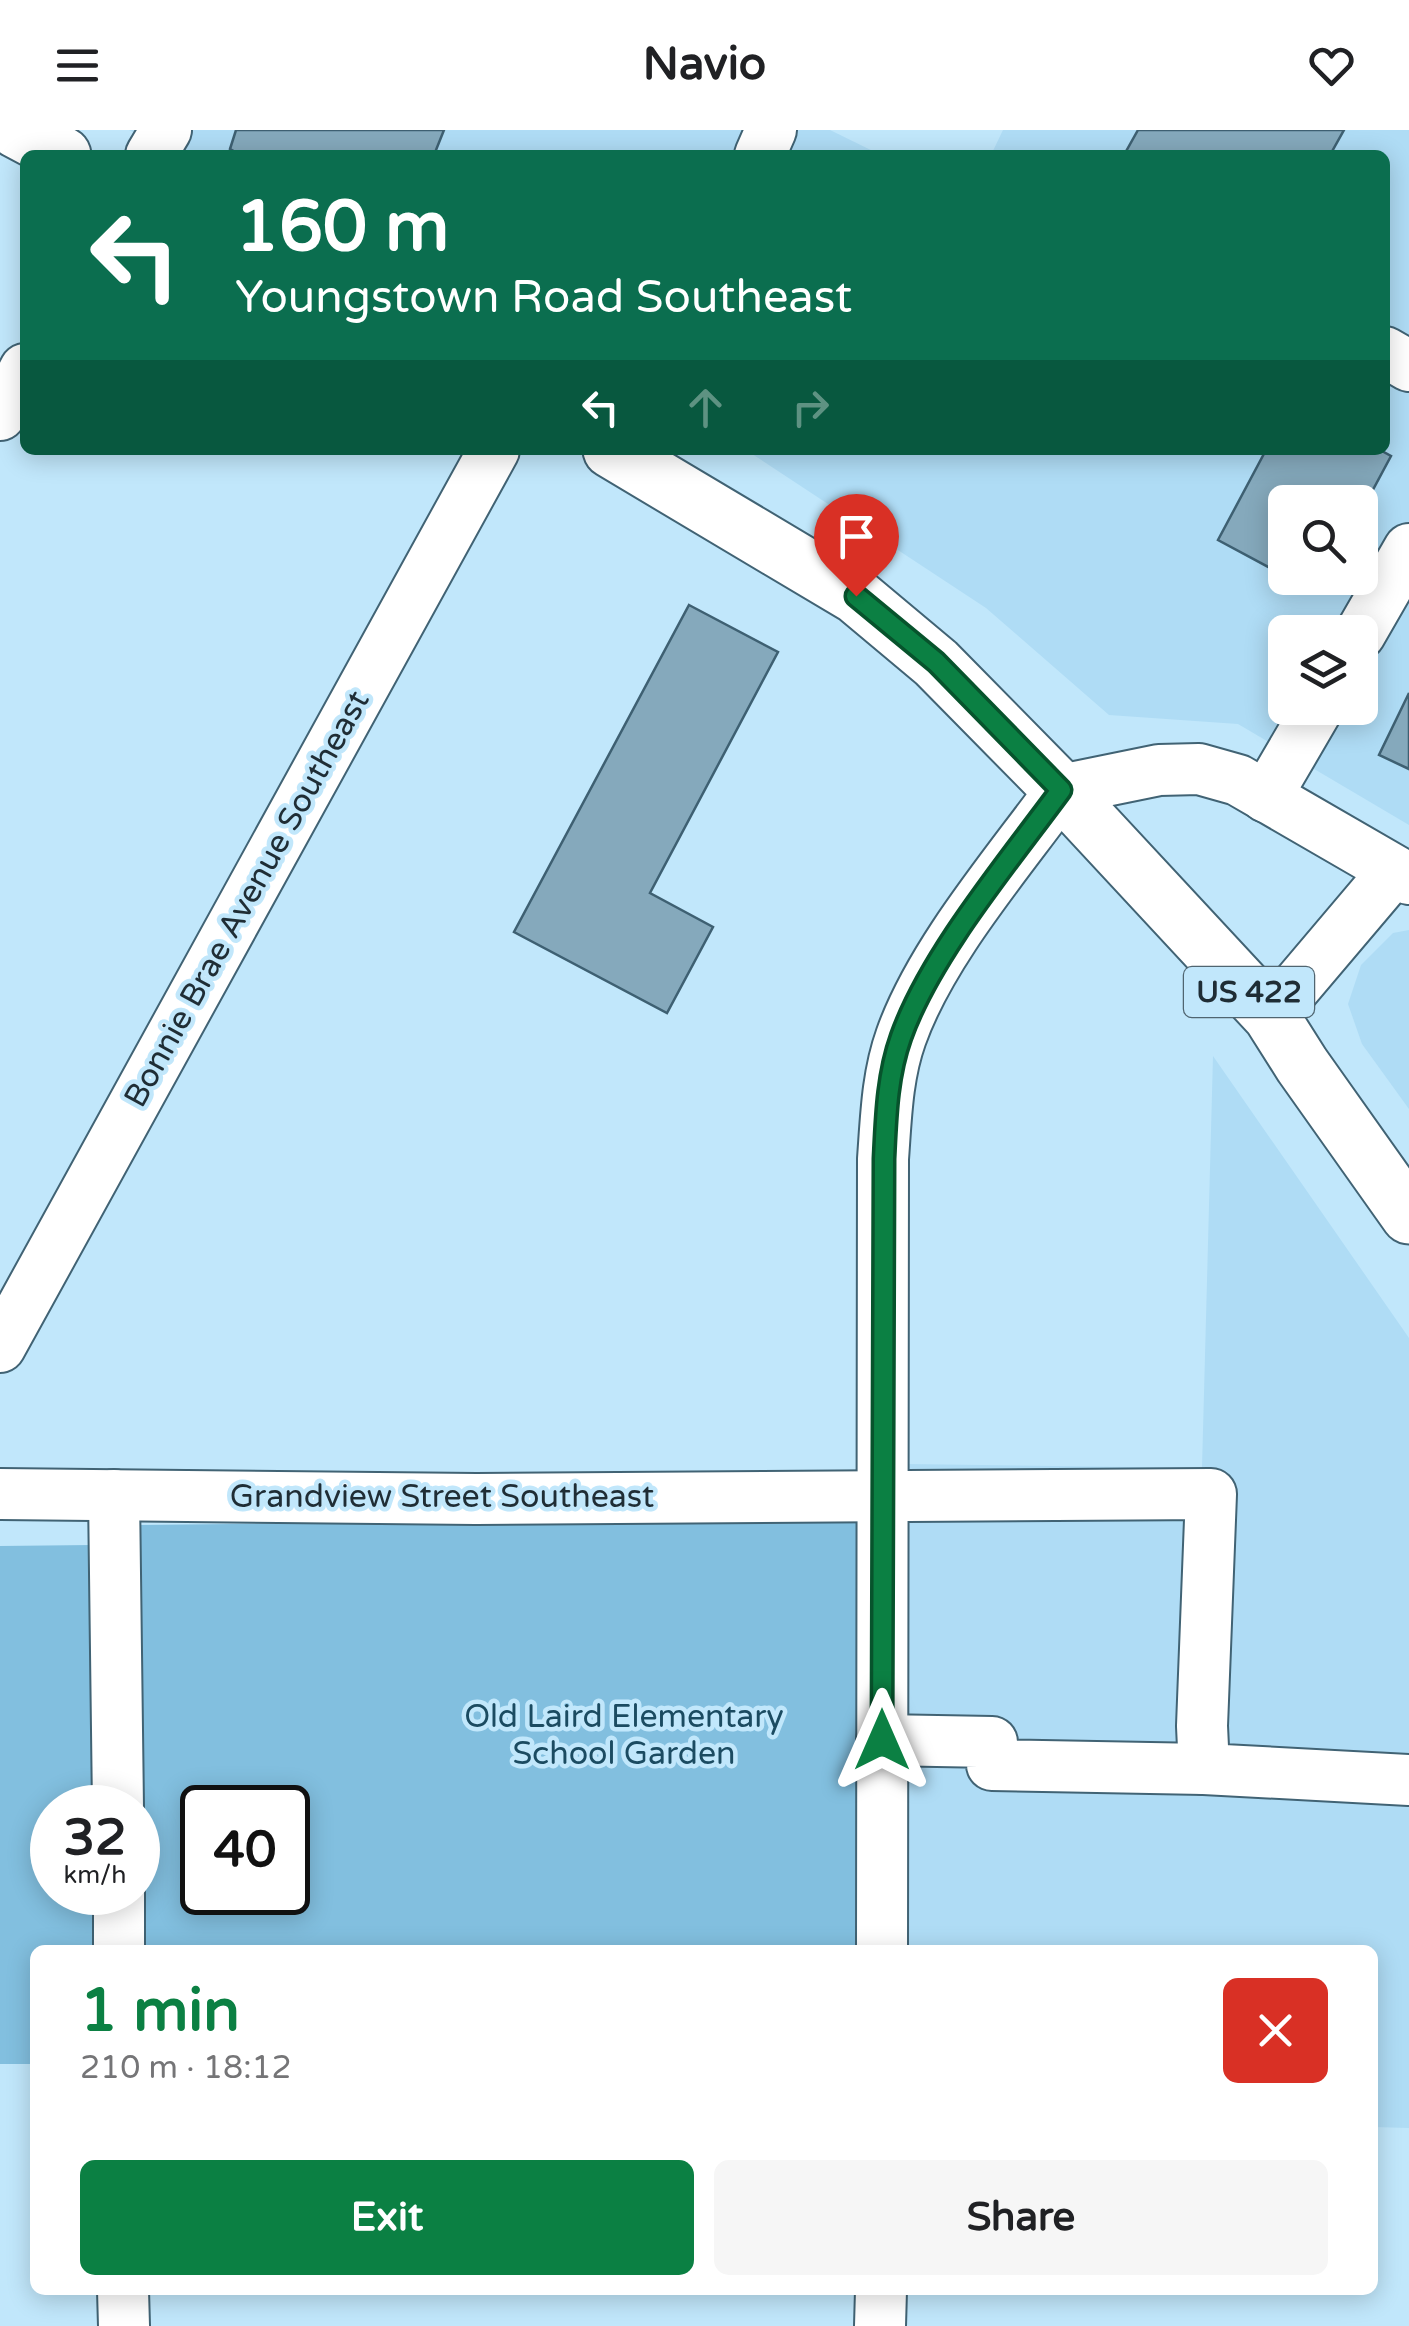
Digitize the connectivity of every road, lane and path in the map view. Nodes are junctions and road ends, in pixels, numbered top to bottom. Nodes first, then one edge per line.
1 (16, 130) edge
2 (54, 150) edge
3 (20, 378) edge
4 (0, 414) edge
5 (491, 455) edge
6 (627, 455) edge
7 (1409, 548) edge
8 (1371, 615) edge
9 (1308, 725) edge
10 (1061, 790) junction
11 (1266, 797) junction
12 (1401, 875) edge
13 (1271, 1016) junction
14 (1409, 1216) edge
15 (0, 1347) edge
16 (0, 1494) edge
17 (884, 1494) junction
18 (114, 1495) junction
19 (882, 1740) junction
20 (1204, 1769) junction
21 (1409, 1780) edge
22 (118, 1785) edge
23 (119, 1915) edge
24 (120, 1945) edge
25 (882, 1945) edge
26 (123, 2295) edge
27 (881, 2295) edge
28 (124, 2326) edge
29 (880, 2326) edge

1 - 2 main road
3 - 4 street
5 - 15 street, Bonnie Brae Avenue Southeast
6 - 10 main road, US 422
7 - 8 street
9 - 11 street
10 - 11 street
10 - 13 main road, US 422
10 - 17 street
11 - 12 street
12 - 13 street
13 - 14 main road, US 422
16 - 18 street, Grandview Street Southeast
17 - 18 street, Grandview Street Southeast
17 - 19 street
17 - 20 street, Grandview Street Southeast
18 - 22 street
19 - 20 street
19 - 25 street
20 - 21 street
23 - 24 street
26 - 28 street
27 - 29 street

